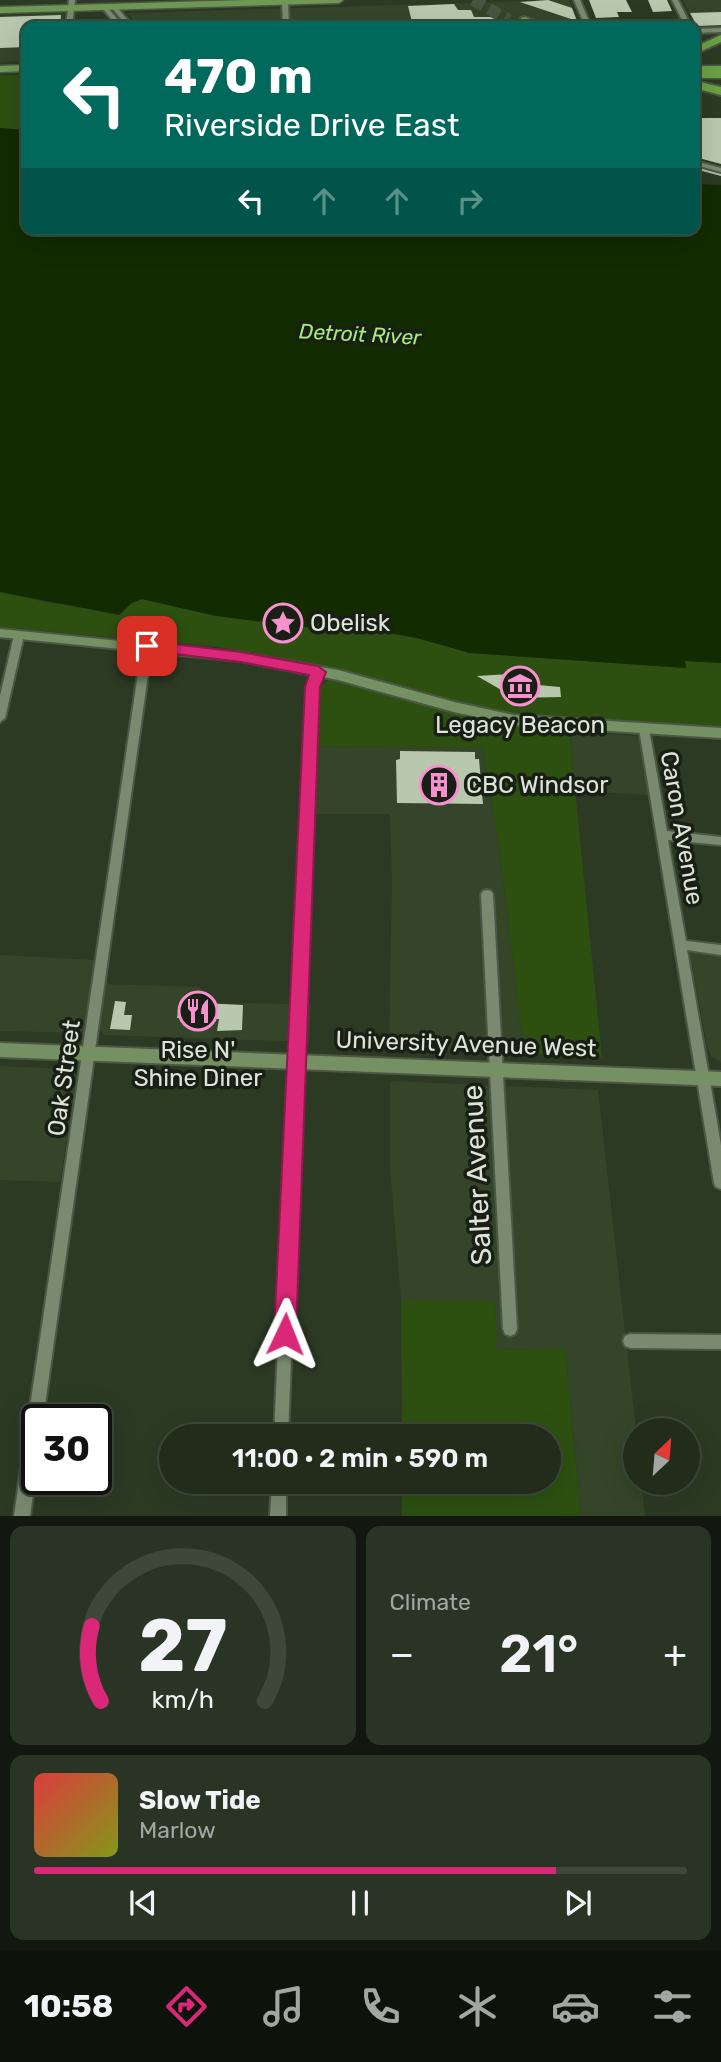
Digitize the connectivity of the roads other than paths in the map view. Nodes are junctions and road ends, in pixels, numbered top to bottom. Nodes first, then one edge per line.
1 (339, 0) edge
2 (578, 0) edge
3 (675, 0) edge
4 (285, 1) edge
5 (178, 3) edge
6 (71, 4) edge
7 (108, 7) junction
8 (0, 10) edge
9 (509, 20) dead end
10 (117, 21) edge
11 (124, 21) edge
12 (286, 21) edge
13 (514, 21) edge
14 (585, 21) edge
15 (686, 21) edge
16 (721, 30) edge
17 (700, 31) edge
18 (721, 38) edge
19 (700, 48) edge
20 (21, 68) edge
21 (0, 69) edge
22 (700, 72) edge
23 (721, 72) edge
24 (700, 73) edge
25 (721, 79) edge
26 (700, 83) edge
27 (721, 84) edge
28 (700, 85) edge
29 (700, 93) edge
30 (721, 93) edge
31 (700, 164) edge
32 (721, 170) edge
33 (0, 633) edge
34 (19, 635) junction
35 (147, 646) junction
36 (318, 672) junction
37 (0, 718) edge
38 (644, 729) junction
39 (721, 733) edge
40 (662, 835) junction
41 (721, 841) edge
42 (487, 894) dead end
43 (681, 946) junction
44 (721, 950) edge
45 (0, 1050) edge
46 (89, 1054) junction
47 (296, 1062) junction
48 (496, 1070) junction
49 (713, 1079) edge
50 (721, 1183) edge
51 (510, 1328) dead end
52 (630, 1341) dead end
53 (721, 1342) edge
54 (282, 1424) edge
55 (279, 1494) edge
56 (22, 1516) edge
57 (278, 1516) edge

1 - 4 main road
2 - 14 street
3 - 15 street
4 - 5 main road
4 - 12 street
5 - 7 main road
6 - 7 main road
6 - 8 main road
7 - 10 street
7 - 11 street
9 - 13 highway
16 - 17 street
18 - 19 highway
20 - 21 main road
22 - 23 highway, bridge
24 - 25 highway
26 - 27 highway
28 - 30 highway
29 - 30 highway
31 - 32 street
33 - 34 main road
34 - 35 main road
34 - 37 street
35 - 36 main road
35 - 46 street, Oak Street
36 - 38 main road
36 - 47 street
38 - 39 main road
38 - 40 street, Caron Avenue
40 - 41 street
40 - 43 street, Caron Avenue
42 - 48 street, Salter Avenue
43 - 44 street
43 - 49 street, Caron Avenue
45 - 46 main road, University Avenue West
46 - 47 main road, University Avenue West
46 - 56 street, Oak Street
47 - 48 main road, University Avenue West
47 - 54 street
48 - 49 main road, University Avenue West
48 - 51 street, Salter Avenue
49 - 50 street, Caron Avenue
52 - 53 street
55 - 57 street

